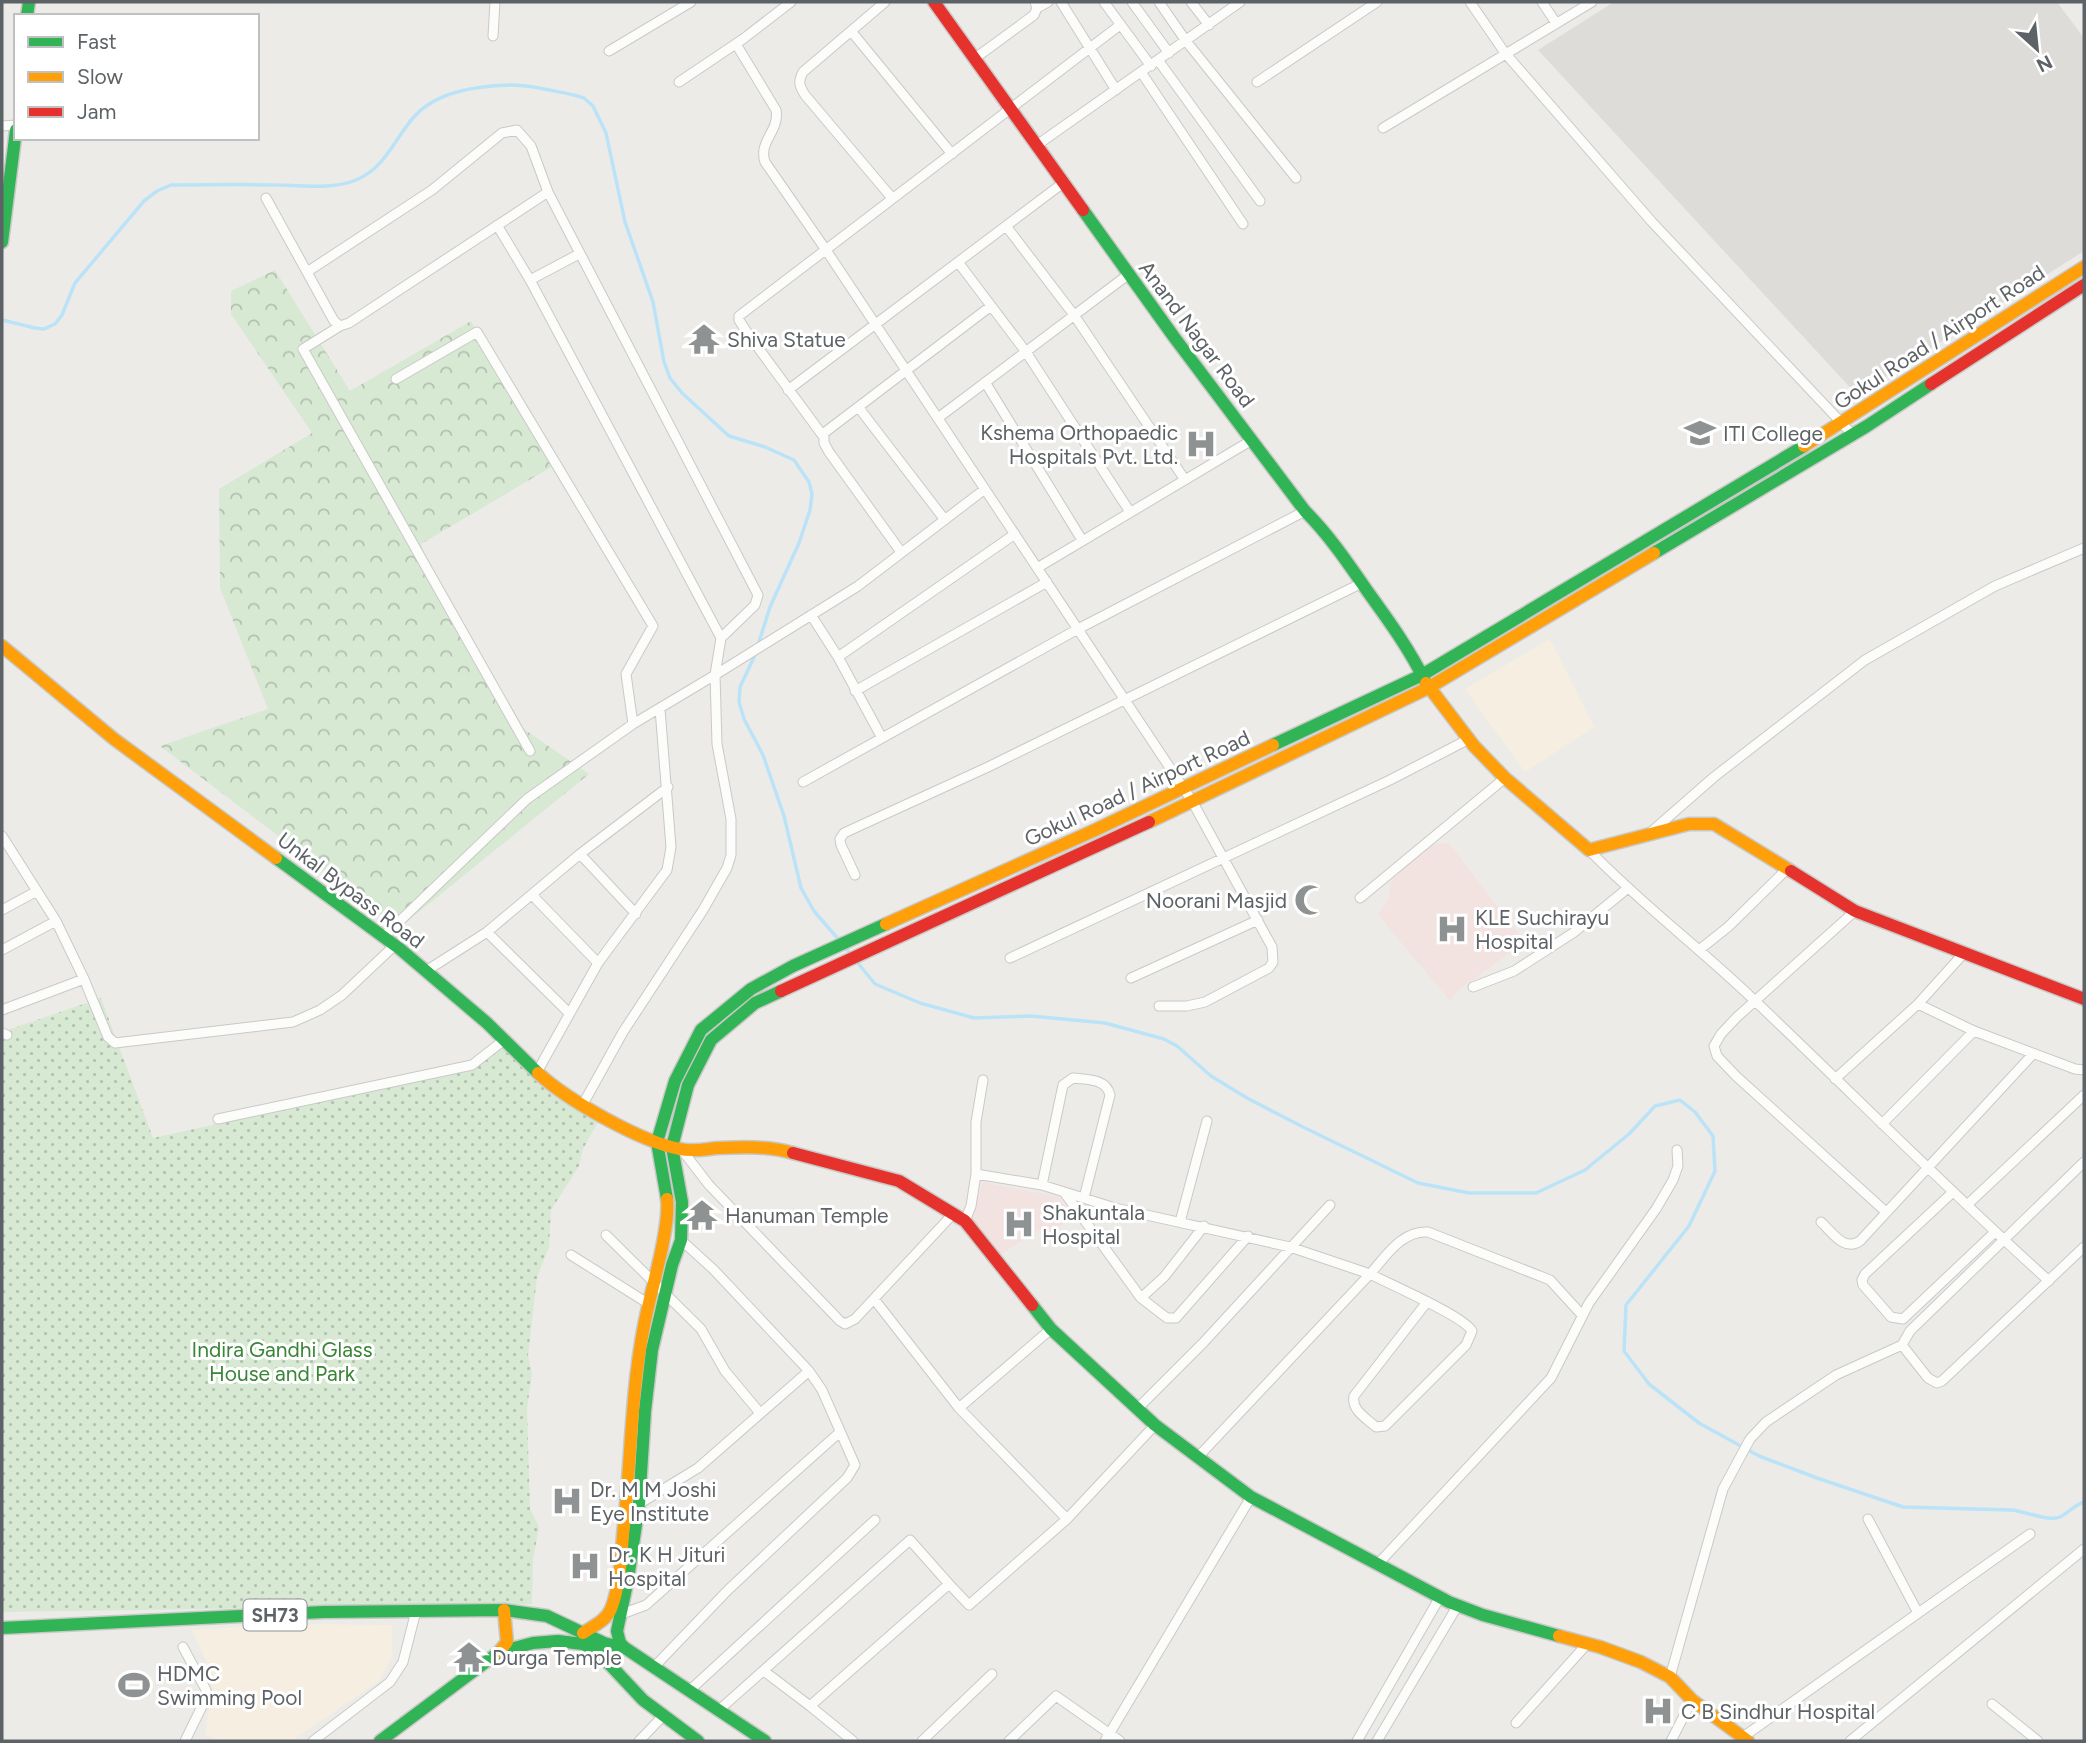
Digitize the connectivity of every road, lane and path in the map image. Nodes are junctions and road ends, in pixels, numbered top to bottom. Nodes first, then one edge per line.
1 (495, 2) edge
2 (691, 2) edge
3 (791, 2) edge
4 (885, 2) edge
5 (934, 2) edge
6 (1048, 2) edge
7 (1061, 2) edge
8 (1104, 2) edge
9 (1132, 2) edge
10 (1159, 2) edge
11 (1191, 2) edge
12 (1240, 2) edge
13 (1377, 2) edge
14 (1470, 2) edge
15 (1542, 2) edge
16 (1592, 2) edge
17 (1036, 5) edge
18 (1556, 23) junction
19 (1120, 25) junction
20 (1209, 25) junction
21 (851, 31) junction
22 (493, 36) dead end
23 (1186, 41) junction
24 (736, 44) junction
25 (1090, 48) junction
26 (610, 51) dead end
27 (1169, 53) junction
28 (1505, 53) junction
29 (974, 59) junction
30 (1154, 63) junction
31 (1141, 72) junction
32 (679, 82) dead end
33 (1257, 82) dead end
34 (1116, 89) junction
35 (1010, 110) junction
36 (1383, 128) dead end
37 (15, 140) edge
38 (1037, 145) junction
39 (952, 154) junction
40 (1296, 178) dead end
41 (1063, 183) junction
42 (548, 192) junction
43 (266, 198) dead end
44 (892, 198) junction
45 (1260, 201) dead end
46 (1243, 224) dead end
47 (497, 225) junction
48 (1006, 226) junction
49 (2, 242) edge
50 (826, 250) junction
51 (579, 254) junction
52 (958, 262) junction
53 (2084, 267) edge
54 (307, 272) junction
55 (1129, 274) junction
56 (530, 280) junction
57 (2084, 285) edge
58 (991, 306) junction
59 (1074, 315) junction
60 (876, 324) junction
61 (340, 326) junction
62 (1026, 352) junction
63 (907, 372) junction
64 (396, 379) dead end
65 (985, 382) junction
66 (788, 390) junction
67 (859, 408) junction
68 (938, 418) junction
69 (1842, 423) junction
70 (1853, 435) junction
71 (823, 436) junction
72 (1252, 440) junction
73 (1185, 480) junction
74 (985, 489) junction
75 (1305, 511) junction
76 (1130, 512) junction
77 (945, 520) junction
78 (1015, 534) junction
79 (1082, 540) junction
80 (2084, 548) edge
81 (901, 552) junction
82 (1037, 568) junction
83 (1047, 582) junction
84 (1362, 583) junction
85 (811, 615) junction
86 (1078, 629) junction
87 (721, 638) junction
88 (2, 646) edge
89 (838, 657) junction
90 (715, 675) junction
91 (1422, 675) junction
92 (1428, 688) junction
93 (855, 691) junction
94 (1125, 700) junction
95 (660, 709) junction
96 (633, 724) junction
97 (883, 738) junction
98 (1469, 739) junction
99 (530, 751) dead end
100 (1505, 778) junction
101 (803, 782) dead end
102 (668, 787) junction
103 (1183, 788) junction
104 (1192, 801) junction
105 (1649, 835) junction
106 (2, 836) edge
107 (1589, 850) junction
108 (13, 853) junction
109 (579, 854) junction
110 (1224, 858) junction
111 (2, 859) edge
112 (1788, 868) junction
113 (855, 875) dead end
114 (1628, 888) junction
115 (37, 891) junction
116 (531, 895) junction
117 (1360, 898) dead end
118 (2, 910) edge
119 (1855, 911) junction
120 (636, 915) junction
121 (1258, 920) junction
122 (57, 921) junction
123 (487, 932) junction
124 (383, 937) junction
125 (395, 945) junction
126 (2, 950) edge
127 (1699, 950) junction
128 (1964, 953) junction
129 (1010, 958) dead end
130 (598, 963) junction
131 (426, 971) junction
132 (1132, 978) dead end
133 (84, 979) junction
134 (1473, 987) dead end
135 (748, 991) junction
136 (2084, 999) edge
137 (1755, 1000) junction
138 (755, 1003) junction
139 (1918, 1004) junction
140 (1159, 1006) dead end
141 (2, 1010) edge
142 (569, 1013) junction
143 (1974, 1031) junction
144 (505, 1040) junction
145 (2033, 1054) junction
146 (2084, 1070) edge
147 (537, 1072) junction
148 (1835, 1079) junction
149 (983, 1080) dead end
150 (2084, 1095) edge
151 (583, 1104) junction
152 (218, 1119) dead end
153 (1207, 1121) dead end
154 (1882, 1124) junction
155 (657, 1142) junction
156 (677, 1148) junction
157 (1677, 1150) dead end
158 (2084, 1162) edge
159 (1929, 1169) junction
160 (976, 1174) junction
161 (1042, 1185) junction
162 (1065, 1192) junction
163 (1953, 1192) junction
164 (1084, 1198) junction
165 (1330, 1205) dead end
166 (1967, 1205) junction
167 (1886, 1212) junction
168 (959, 1217) junction
169 (1180, 1222) junction
170 (1821, 1222) dead end
171 (1204, 1226) junction
172 (1994, 1231) junction
173 (606, 1234) dead end
174 (1248, 1236) junction
175 (681, 1240) junction
176 (2003, 1240) junction
177 (1290, 1247) junction
178 (2084, 1247) edge
179 (571, 1255) dead end
180 (1370, 1274) junction
181 (2049, 1281) junction
182 (653, 1283) junction
183 (665, 1294) junction
184 (1141, 1298) junction
185 (874, 1299) junction
186 (1427, 1302) junction
187 (649, 1304) junction
188 (1582, 1315) junction
189 (1051, 1329) junction
190 (1902, 1345) junction
191 (809, 1371) junction
192 (959, 1408) junction
193 (1138, 1409) junction
194 (760, 1413) junction
195 (1155, 1425) junction
196 (839, 1432) junction
197 (1197, 1458) junction
198 (1251, 1497) junction
199 (639, 1504) junction
200 (1066, 1519) junction
201 (1867, 1519) dead end
202 (875, 1520) dead end
203 (2030, 1534) dead end
204 (2084, 1549) edge
205 (1377, 1565) junction
206 (949, 1584) junction
207 (1440, 1597) junction
208 (1458, 1605) junction
209 (619, 1606) junction
210 (504, 1610) junction
211 (416, 1611) junction
212 (1918, 1613) junction
213 (2, 1628) edge
214 (583, 1633) junction
215 (1587, 1644) junction
216 (599, 1646) junction
217 (183, 1647) dead end
218 (625, 1648) junction
219 (499, 1652) junction
220 (654, 1667) junction
221 (764, 1671) junction
222 (992, 1674) dead end
223 (1670, 1677) junction
224 (690, 1690) junction
225 (1692, 1700) junction
226 (1992, 1704) dead end
227 (810, 1706) junction
228 (719, 1710) junction
229 (662, 1717) junction
230 (1516, 1723) dead end
231 (1106, 1738) edge
232 (1746, 1739) edge
233 (185, 1741) edge
234 (313, 1741) edge
235 (380, 1741) edge
236 (639, 1741) edge
237 (698, 1741) edge
238 (765, 1741) edge
239 (853, 1741) edge
240 (922, 1741) edge
241 (1009, 1741) edge
242 (1120, 1741) edge
243 (1357, 1741) edge
244 (1377, 1741) edge
245 (1671, 1741) edge
246 (1850, 1741) edge
247 (2038, 1741) edge

1 - 22 street
2 - 26 street
3 - 24 street
4 - 21 street
5 - 29 main road, Anand Nagar Road
6 - 17 street
7 - 25 street
8 - 19 street
9 - 27 street
10 - 23 street
11 - 20 street
12 - 20 street
13 - 33 street
14 - 28 street
15 - 18 street
16 - 18 street
17 - 29 street
18 - 28 street
19 - 25 street
19 - 30 street
20 - 23 street
21 - 39 street
21 - 44 street
23 - 27 street
23 - 40 street
24 - 32 street
24 - 50 street
25 - 34 street
25 - 35 street
27 - 30 street
28 - 36 street
28 - 69 street
29 - 35 main road, Anand Nagar Road
30 - 31 street
30 - 45 street
31 - 34 street
31 - 46 street
34 - 38 street
35 - 38 main road, Anand Nagar Road
35 - 39 street
37 - 49 main road
38 - 41 main road, Anand Nagar Road
39 - 44 street
41 - 48 street
41 - 55 main road, Anand Nagar Road
42 - 47 street
42 - 51 street
42 - 54 street
43 - 54 street
44 - 50 street
47 - 56 street
47 - 61 street
48 - 52 street
48 - 59 street
50 - 60 street
50 - 66 street
51 - 56 street
51 - 87 street
52 - 58 street
52 - 60 street
53 - 69 main road, Gokul Road / Airport Road
54 - 61 street
55 - 59 street
55 - 72 main road, Anand Nagar Road
56 - 87 street
57 - 70 main road, Gokul Road / Airport Road
58 - 62 street
58 - 63 street
59 - 62 street
59 - 73 street
60 - 63 street
60 - 66 street
61 - 99 street
62 - 65 street
62 - 76 street
63 - 67 street
63 - 68 street
64 - 96 street
65 - 68 street
65 - 79 street
66 - 71 street
67 - 71 street
67 - 77 street
68 - 74 street
69 - 70 street
69 - 91 main road, Gokul Road / Airport Road
70 - 92 main road, Gokul Road / Airport Road
71 - 81 street
72 - 73 street
72 - 75 main road, Anand Nagar Road
73 - 76 street
74 - 77 street
74 - 78 street
75 - 84 main road, Anand Nagar Road
75 - 86 street
76 - 79 street
77 - 81 street
78 - 82 street
78 - 89 street
79 - 82 street
80 - 105 street
81 - 85 street
82 - 83 street
83 - 86 street
83 - 93 street
84 - 91 main road, Anand Nagar Road
84 - 94 street
85 - 89 street
85 - 90 street
86 - 94 street
86 - 97 street
87 - 90 street
88 - 124 main road, Unkal Bypass Road
89 - 93 street
90 - 95 street
90 - 151 street
91 - 92 main road, Anand Nagar Road
91 - 103 main road, Gokul Road / Airport Road
92 - 98 main road, Anand Nagar Road
92 - 104 main road, Gokul Road / Airport Road
93 - 97 street
94 - 103 street
94 - 113 street
95 - 96 street
95 - 102 street
96 - 124 street
97 - 101 street
98 - 100 main road, Anand Nagar Road
98 - 110 street
100 - 107 main road, Anand Nagar Road
100 - 117 street
102 - 109 street
102 - 120 street
103 - 104 street
103 - 135 main road, Gokul Road / Airport Road
104 - 110 street
104 - 138 main road, Gokul Road / Airport Road
105 - 107 main road
105 - 112 main road
106 - 108 street
107 - 114 street
108 - 111 street
108 - 115 street
109 - 116 street
109 - 120 street
110 - 121 street
110 - 129 street
112 - 119 main road
112 - 127 street
114 - 127 street
114 - 134 street
115 - 118 street
115 - 122 street
116 - 123 street
116 - 130 street
119 - 128 main road
119 - 137 street
120 - 130 street
121 - 132 street
121 - 140 street
122 - 126 street
122 - 133 street
123 - 131 street
123 - 142 street
124 - 125 main road, Unkal Bypass Road
125 - 131 main road, Unkal Bypass Road
125 - 133 street
127 - 137 street
128 - 136 main road
128 - 139 street
130 - 142 street
131 - 144 main road, Unkal Bypass Road
133 - 141 street
135 - 138 main road
135 - 155 main road, Gokul Road / Airport Road
137 - 148 street
137 - 167 street
138 - 156 main road, Gokul Road / Airport Road
139 - 143 street
139 - 148 street
142 - 147 street
143 - 145 street
143 - 154 street
144 - 147 main road, Unkal Bypass Road
144 - 152 street
145 - 146 street
145 - 159 street
147 - 151 main road, Unkal Bypass Road
148 - 154 street
149 - 160 street
150 - 166 street
151 - 155 main road, Unkal Bypass Road
153 - 169 street
154 - 159 street
155 - 156 main road, Unkal Bypass Road
155 - 182 main road, Gokul Road / Airport Road
156 - 168 main road
156 - 175 main road, Gokul Road / Airport Road
156 - 185 street
157 - 188 street
158 - 176 street
159 - 163 street
159 - 167 street
160 - 161 street
160 - 168 street
161 - 162 street
161 - 164 street
162 - 164 street
162 - 184 street
163 - 166 street
163 - 172 street
164 - 169 street
165 - 177 street
166 - 172 street
167 - 170 street
168 - 185 street
168 - 189 main road
169 - 171 street
171 - 174 street
171 - 184 street
172 - 176 street
173 - 182 street
174 - 177 street
174 - 184 street
175 - 183 main road, Gokul Road / Airport Road
175 - 191 street
176 - 181 street
176 - 190 street
177 - 180 street
177 - 193 street
178 - 181 street
179 - 187 street
180 - 186 street
180 - 188 street
180 - 197 street
181 - 190 street
182 - 183 street
182 - 187 main road, Gokul Road / Airport Road
183 - 194 street
183 - 199 main road, Gokul Road / Airport Road
185 - 192 street
186 - 186 street
187 - 209 main road, Gokul Road / Airport Road
188 - 205 street
189 - 192 street
189 - 193 main road
190 - 223 street
191 - 194 street
191 - 196 street
192 - 200 street
193 - 195 main road
194 - 199 street
195 - 197 main road
195 - 200 street
196 - 209 street
196 - 220 street
197 - 198 main road
198 - 205 main road
198 - 231 street
199 - 209 main road, Gokul Road / Airport Road
200 - 206 street
201 - 212 street
202 - 224 street
203 - 212 street
204 - 246 street
205 - 207 main road
206 - 221 street
206 - 227 street
207 - 208 main road
207 - 243 street
208 - 215 main road
208 - 244 street
209 - 214 main road
209 - 216 main road, Gokul Road / Airport Road
209 - 218 main road, Gokul Road / Airport Road
210 - 211 main road, SH73
210 - 214 main road, SH73
210 - 219 main road
211 - 213 main road, SH73
211 - 234 street
212 - 232 street
214 - 216 main road, SH73
215 - 223 main road
215 - 230 street
216 - 218 main road, SH73
216 - 219 main road, SH73
216 - 229 main road, SH73
217 - 233 street
218 - 220 main road, SH73
219 - 235 main road, SH73
220 - 224 main road, SH73
221 - 227 street
221 - 228 street
222 - 240 street
223 - 225 main road
224 - 228 main road, SH73
225 - 232 main road
225 - 245 street
226 - 247 street
227 - 239 street
228 - 238 main road, SH73
229 - 236 street
229 - 237 main road, SH73
231 - 241 street
231 - 242 street

